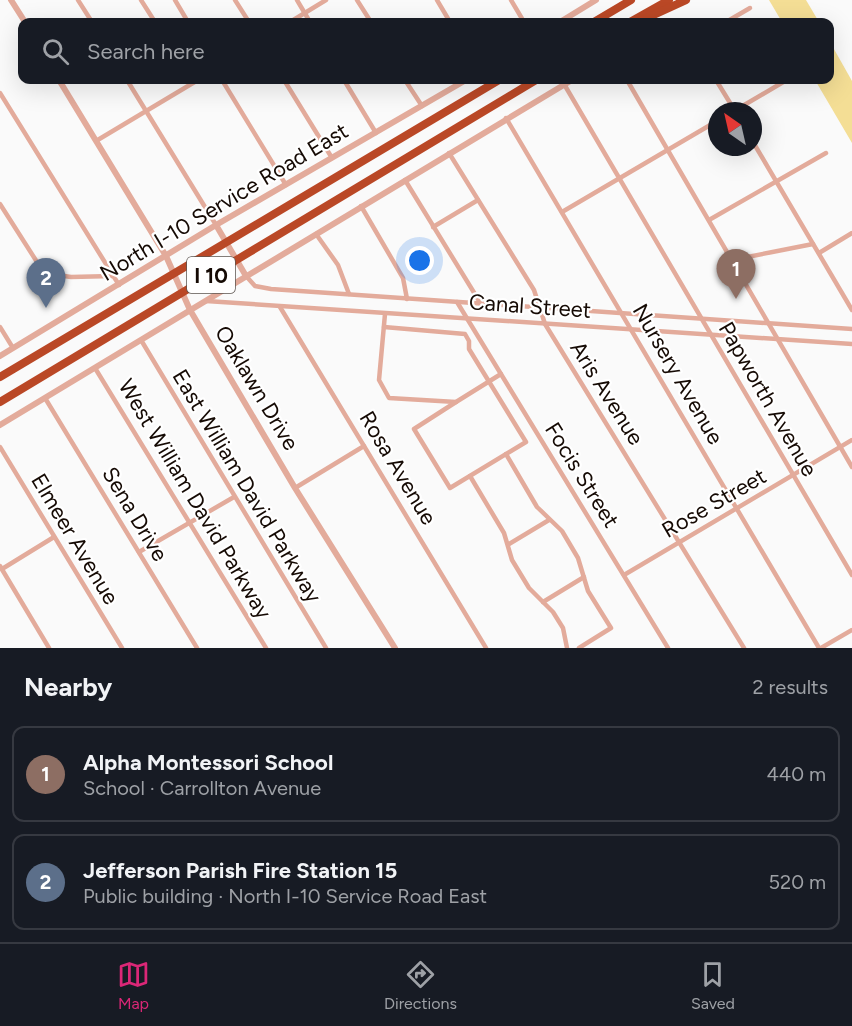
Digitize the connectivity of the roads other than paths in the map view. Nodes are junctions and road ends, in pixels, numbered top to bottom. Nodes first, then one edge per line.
1 (11, 0) edge
2 (78, 0) edge
3 (141, 0) edge
4 (175, 0) edge
5 (235, 0) edge
6 (297, 0) edge
7 (326, 0) edge
8 (357, 0) edge
9 (437, 0) edge
10 (511, 0) edge
11 (596, 0) edge
12 (631, 0) edge
13 (669, 0) edge
14 (686, 0) edge
15 (584, 3) edge
16 (750, 8) dead end
17 (305, 13) junction
18 (22, 18) edge
19 (89, 18) edge
20 (152, 18) edge
21 (186, 18) edge
22 (246, 18) edge
23 (297, 18) edge
24 (308, 18) edge
25 (368, 18) edge
26 (448, 18) edge
27 (522, 18) edge
28 (565, 18) edge
29 (601, 18) edge
30 (637, 18) edge
31 (647, 18) edge
32 (733, 18) edge
33 (61, 84) edge
34 (129, 84) edge
35 (188, 84) edge
36 (224, 84) edge
37 (286, 84) edge
38 (346, 84) edge
39 (408, 84) edge
40 (459, 84) edge
41 (492, 84) edge
42 (529, 84) edge
43 (564, 84) joint
44 (629, 84) edge
45 (718, 84) edge
46 (780, 84) edge
47 (0, 93) edge
48 (729, 102) edge
49 (749, 102) edge
50 (422, 106) junction
51 (146, 111) junction
52 (506, 118) junction
53 (708, 126) edge
54 (376, 133) junction
55 (96, 141) junction
56 (667, 149) junction
57 (449, 153) junction
58 (826, 153) dead end
59 (761, 156) edge
60 (332, 158) junction
61 (619, 178) junction
62 (405, 180) junction
63 (776, 181) junction
64 (286, 185) junction
65 (478, 200) junction
66 (0, 204) edge
67 (361, 206) junction
68 (562, 212) junction
69 (709, 220) junction
70 (216, 225) junction
71 (433, 227) junction
72 (316, 233) junction
73 (852, 233) edge
74 (813, 244) junction
75 (819, 253) junction
76 (166, 256) junction
77 (732, 260) junction
78 (113, 276) junction
79 (246, 276) junction
80 (119, 285) junction
81 (349, 294) junction
82 (407, 298) junction
83 (206, 301) junction
84 (457, 302) junction
85 (481, 304) junction
86 (280, 307) junction
87 (540, 308) junction
88 (190, 310) junction
89 (852, 310) edge
90 (385, 314) junction
91 (623, 314) junction
92 (467, 319) junction
93 (703, 320) junction
94 (545, 324) junction
95 (769, 324) junction
96 (0, 327) edge
97 (384, 327) junction
98 (852, 329) edge
99 (633, 330) junction
100 (712, 335) junction
101 (778, 339) junction
102 (141, 340) junction
103 (852, 344) edge
104 (13, 348) junction
105 (0, 356) edge
106 (95, 368) junction
107 (501, 374) junction
108 (0, 377) edge
109 (489, 382) junction
110 (45, 398) junction
111 (0, 402) edge
112 (456, 402) junction
113 (0, 425) edge
114 (852, 441) edge
115 (364, 446) junction
116 (0, 447) edge
117 (841, 447) junction
118 (506, 454) junction
119 (852, 467) edge
120 (793, 475) junction
121 (470, 476) junction
122 (296, 488) junction
123 (234, 497) junction
124 (737, 508) junction
125 (549, 520) junction
126 (190, 523) junction
127 (54, 537) junction
128 (679, 542) junction
129 (509, 544) junction
130 (139, 552) junction
131 (1, 568) edge
132 (624, 575) junction
133 (852, 575) edge
134 (584, 577) junction
135 (543, 602) junction
136 (852, 630) edge
137 (49, 648) edge
138 (122, 648) edge
139 (197, 648) edge
140 (266, 648) edge
141 (326, 648) edge
142 (395, 648) edge
143 (486, 648) edge
144 (567, 648) edge
145 (579, 648) edge
146 (668, 648) edge
147 (744, 648) edge
148 (820, 648) edge

1 - 18 street
2 - 19 street
3 - 20 street
4 - 21 street
5 - 22 street
6 - 17 street
7 - 17 street
8 - 25 street
9 - 26 street
10 - 27 street
11 - 15 street
12 - 29 highway
13 - 30 highway
14 - 31 highway
15 - 28 street
16 - 32 street
17 - 23 street
17 - 24 street
33 - 55 street, Oaklawn Drive
34 - 51 street
35 - 51 street
36 - 64 street
37 - 60 street
38 - 54 street
39 - 50 street
40 - 50 street, North I-10 Service Road East
41 - 108 highway, I 10
42 - 111 highway, I 10
43 - 52 street
43 - 61 street, Papworth Avenue
44 - 56 street
45 - 48 street
46 - 49 street
47 - 78 street
50 - 54 street, North I-10 Service Road East
51 - 55 street
51 - 70 street
52 - 57 street
52 - 68 street, Nursery Avenue
53 - 56 street
54 - 60 street, North I-10 Service Road East
55 - 76 street, Oaklawn Drive
56 - 61 street
56 - 69 street
57 - 62 street
57 - 65 street, Aris Avenue
58 - 63 street
59 - 63 street
60 - 64 street, North I-10 Service Road East
61 - 68 street
61 - 93 street, Papworth Avenue
62 - 67 street
62 - 71 street
63 - 69 street
63 - 74 street
64 - 70 street, North I-10 Service Road East
65 - 71 street
65 - 87 street, Aris Avenue
66 - 78 street
67 - 72 street
67 - 82 street
68 - 91 street, Nursery Avenue
69 - 77 street
70 - 76 street, North I-10 Service Road East
70 - 79 street
71 - 85 street
72 - 79 street
72 - 81 street
73 - 75 street
74 - 75 street
74 - 77 street
75 - 89 street
76 - 80 street, North I-10 Service Road East
76 - 88 street, Oaklawn Drive
77 - 95 street
78 - 80 street
79 - 81 street, Canal Street
79 - 83 street
80 - 104 street, North I-10 Service Road East
81 - 82 street, Canal Street
82 - 84 street, Canal Street
83 - 86 street, Canal Street
83 - 88 street
84 - 85 street, Canal Street
84 - 92 street, Focis Street
85 - 87 street, Canal Street
86 - 90 street, Canal Street
86 - 115 street, Rosa Avenue
87 - 91 street, Canal Street
87 - 94 street, Aris Avenue
88 - 102 street
88 - 122 street, Oaklawn Drive
90 - 92 street, Canal Street
90 - 97 street
91 - 93 street, Canal Street
91 - 99 street, Nursery Avenue
92 - 94 street, Canal Street
92 - 107 street, Focis Street
93 - 95 street, Canal Street
93 - 100 street, Papworth Avenue
94 - 99 street, Canal Street
94 - 128 street, Aris Avenue
95 - 98 street, Canal Street
95 - 101 street
96 - 104 street
97 - 109 street
97 - 112 street
99 - 100 street, Canal Street
99 - 124 street, Nursery Avenue
100 - 101 street, Canal Street
100 - 120 street, Papworth Avenue
101 - 103 street, Canal Street
101 - 117 street
102 - 106 street
102 - 123 street, East William David Parkway
104 - 105 street, North I-10 Service Road East
106 - 110 street
106 - 126 street, West William David Parkway
107 - 109 street
107 - 132 street, Focis Street
109 - 112 street
109 - 118 street
110 - 113 street
110 - 130 street, Sena Drive
112 - 121 street
114 - 117 street, Rose Street
115 - 122 street
115 - 143 street, Rosa Avenue
116 - 127 street, Elmeer Avenue
117 - 119 street
117 - 120 street, Rose Street
118 - 121 street
118 - 125 street
120 - 124 street, Rose Street
120 - 133 street, Papworth Avenue
121 - 129 street
122 - 142 street, Oaklawn Drive
123 - 126 street
123 - 141 street, East William David Parkway
124 - 128 street, Rose Street
124 - 148 street, Nursery Avenue
125 - 129 street
125 - 134 street
126 - 130 street
126 - 140 street, West William David Parkway
127 - 131 street
127 - 138 street, Elmeer Avenue
128 - 132 street, Rose Street
128 - 147 street, Aris Avenue
129 - 135 street
130 - 139 street, Sena Drive
131 - 137 street
132 - 146 street, Focis Street
134 - 135 street
134 - 145 street
135 - 144 street
136 - 148 street

